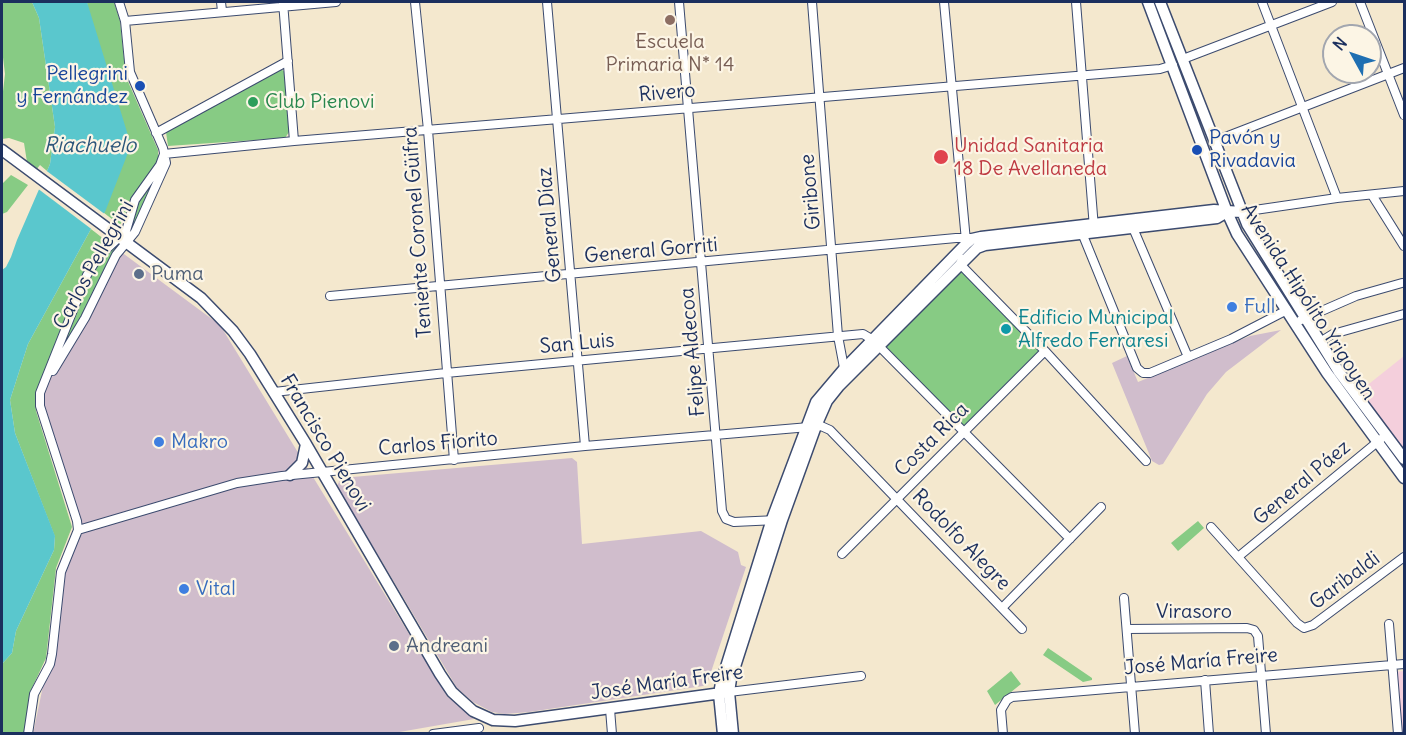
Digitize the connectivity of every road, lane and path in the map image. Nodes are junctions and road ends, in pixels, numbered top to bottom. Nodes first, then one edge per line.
1 (119, 2) edge
2 (221, 2) edge
3 (336, 2) edge
4 (415, 2) edge
5 (547, 2) edge
6 (679, 2) edge
7 (812, 2) edge
8 (944, 2) edge
9 (1076, 2) edge
10 (1148, 2) edge
11 (1160, 2) edge
12 (1263, 2) edge
13 (1332, 2) edge
14 (1360, 2) edge
15 (283, 4) edge
16 (222, 11) junction
17 (124, 21) junction
18 (1272, 25) junction
19 (288, 61) junction
20 (1178, 62) junction
21 (1404, 68) edge
22 (1388, 74) junction
23 (1082, 75) junction
24 (951, 86) junction
25 (820, 97) junction
26 (688, 108) junction
27 (1303, 108) junction
28 (1404, 116) edge
29 (557, 119) junction
30 (428, 130) junction
31 (156, 133) junction
32 (294, 141) junction
33 (1215, 141) junction
34 (2, 150) edge
35 (164, 154) junction
36 (1404, 191) edge
37 (1372, 195) junction
38 (136, 197) junction
39 (1337, 198) junction
40 (147, 204) junction
41 (1227, 212) junction
42 (1241, 212) junction
43 (1133, 228) junction
44 (1094, 229) junction
45 (1080, 230) junction
46 (124, 240) junction
47 (969, 240) junction
48 (1404, 246) edge
49 (833, 250) junction
50 (702, 263) junction
51 (960, 264) junction
52 (87, 274) junction
53 (571, 274) junction
54 (103, 283) junction
55 (1402, 283) dead end
56 (439, 285) junction
57 (81, 288) junction
58 (97, 295) junction
59 (330, 296) dead end
60 (1287, 310) junction
61 (1404, 314) edge
62 (1300, 320) junction
63 (838, 336) junction
64 (1320, 342) junction
65 (876, 343) junction
66 (708, 349) junction
67 (1045, 351) junction
68 (1188, 357) junction
69 (578, 361) junction
70 (446, 373) junction
71 (845, 374) junction
72 (42, 388) junction
73 (274, 392) junction
74 (811, 426) junction
75 (964, 431) junction
76 (717, 435) junction
77 (1382, 438) junction
78 (306, 444) junction
79 (585, 446) junction
80 (1404, 459) edge
81 (454, 460) junction
82 (1146, 461) dead end
83 (322, 471) junction
84 (290, 475) junction
85 (1404, 476) edge
86 (897, 498) junction
87 (1101, 507) dead end
88 (777, 520) junction
89 (1211, 527) dead end
90 (78, 530) junction
91 (1070, 539) junction
92 (842, 554) dead end
93 (1238, 557) junction
94 (1404, 557) edge
95 (1124, 598) dead end
96 (1003, 607) junction
97 (1389, 624) dead end
98 (1022, 629) dead end
99 (1127, 629) junction
100 (1404, 663) edge
101 (1392, 664) junction
102 (861, 676) dead end
103 (1261, 676) junction
104 (1205, 680) junction
105 (1131, 686) junction
106 (724, 693) junction
107 (610, 709) junction
108 (479, 714) junction
109 (480, 731) edge
110 (28, 734) edge
111 (433, 734) edge
112 (612, 734) edge
113 (723, 734) edge
114 (733, 734) edge
115 (1003, 734) edge
116 (1135, 734) edge
117 (1209, 734) edge
118 (1266, 734) edge
119 (1398, 734) edge

1 - 17 street
2 - 16 street
3 - 15 street
4 - 30 street, Teniente Coronel Güifra
5 - 29 street, General Díaz
6 - 26 street, Felipe Aldecoa
7 - 25 street, Giribone
8 - 24 street
9 - 23 street
10 - 20 main road, Avenida Hipólito Yrigoyen
11 - 20 main road, Avenida Hipólito Yrigoyen
12 - 18 street
13 - 18 street, Rivero
14 - 22 street
15 - 16 street
15 - 19 street
16 - 17 street
17 - 31 street
18 - 20 street, Rivero
18 - 27 street
19 - 31 street
19 - 32 street
20 - 23 street, Rivero
20 - 33 main road, Avenida Hipólito Yrigoyen
20 - 41 main road, Avenida Hipólito Yrigoyen
21 - 22 street
22 - 27 street
22 - 28 street
23 - 24 street, Rivero
23 - 44 street
24 - 25 street, Rivero
24 - 47 street
25 - 26 street, Rivero
25 - 49 street, Giribone
26 - 29 street, Rivero
26 - 50 street, Felipe Aldecoa
27 - 33 street
27 - 39 street
29 - 30 street, Rivero
29 - 53 street, General Díaz
30 - 32 street, Rivero
30 - 56 street, Teniente Coronel Güifra
31 - 35 street
32 - 35 street, Rivero
33 - 42 main road, Avenida Hipólito Yrigoyen
34 - 46 main road, Francisco Pienovi
35 - 38 street, Carlos Pellegrini
35 - 40 street, Carlos Pellegrini
36 - 37 street
37 - 39 street
37 - 48 street
38 - 40 street
38 - 46 street, Carlos Pellegrini
39 - 42 street
40 - 46 street, Carlos Pellegrini
41 - 42 main road
41 - 43 main road
41 - 44 main road
41 - 60 main road, Avenida Hipólito Yrigoyen
42 - 62 main road, Avenida Hipólito Yrigoyen
43 - 44 main road
43 - 68 street
44 - 45 main road
45 - 47 main road
45 - 51 main road
45 - 68 street
46 - 52 street, Carlos Pellegrini
46 - 54 street, Carlos Pellegrini
46 - 73 main road, Francisco Pienovi
47 - 49 street, General Gorriti
47 - 51 street
47 - 65 main road
49 - 50 street, General Gorriti
49 - 63 street, Giribone
50 - 53 street, General Gorriti
50 - 66 street, Felipe Aldecoa
51 - 65 main road
51 - 67 street
52 - 54 street
52 - 57 street, Carlos Pellegrini
53 - 56 street, General Gorriti
53 - 69 street, General Díaz
54 - 58 street, Carlos Pellegrini
55 - 62 street
56 - 59 street, General Gorriti
56 - 70 street, Teniente Coronel Güifra
57 - 58 street
57 - 72 street, Carlos Pellegrini
58 - 72 street, Carlos Pellegrini
60 - 62 main road, Avenida Hipólito Yrigoyen
60 - 68 street
61 - 64 street
62 - 64 main road, Avenida Hipólito Yrigoyen
62 - 77 main road, Avenida Hipólito Yrigoyen
63 - 65 street, San Luis
63 - 66 street, San Luis
63 - 71 street, Giribone
64 - 77 main road, Avenida Hipólito Yrigoyen
65 - 71 main road
65 - 75 street
66 - 69 street, San Luis
66 - 76 street, Felipe Aldecoa
67 - 75 street, Costa Rica
67 - 82 street
69 - 70 street, San Luis
69 - 79 street, General Díaz
70 - 73 street, San Luis
70 - 81 street, Teniente Coronel Güifra
71 - 74 main road
72 - 90 street, Carlos Pellegrini
73 - 78 main road, Francisco Pienovi
74 - 76 street, Carlos Fiorito
74 - 86 street, Rodolfo Alegre
74 - 88 main road
75 - 86 street, Costa Rica
75 - 91 street
76 - 79 street, Carlos Fiorito
76 - 88 street, Felipe Aldecoa
77 - 80 main road, Avenida Hipólito Yrigoyen
77 - 85 main road, Avenida Hipólito Yrigoyen
77 - 93 street, General Páez
78 - 83 main road, Francisco Pienovi
78 - 84 main road
79 - 81 street, Carlos Fiorito
81 - 83 street, Carlos Fiorito
83 - 84 street, Carlos Fiorito
83 - 108 main road, Francisco Pienovi
84 - 90 street, Carlos Fiorito
86 - 92 street, Costa Rica
86 - 96 street, Rodolfo Alegre
87 - 91 street
88 - 106 main road
89 - 93 street
90 - 110 street
91 - 96 street
93 - 94 street, Garibaldi
95 - 99 street
96 - 98 street, Rodolfo Alegre
97 - 101 street
99 - 103 street, Virasoro
99 - 105 street
100 - 101 street, José María Freire
101 - 103 street, José María Freire
101 - 119 street
102 - 106 street, José María Freire
103 - 104 street, José María Freire
103 - 118 street
104 - 105 street, José María Freire
104 - 117 street
105 - 115 street, José María Freire
105 - 116 street
106 - 107 main road, José María Freire
106 - 113 main road
106 - 114 main road
107 - 108 main road, José María Freire
107 - 112 street
108 - 109 street
109 - 111 street

